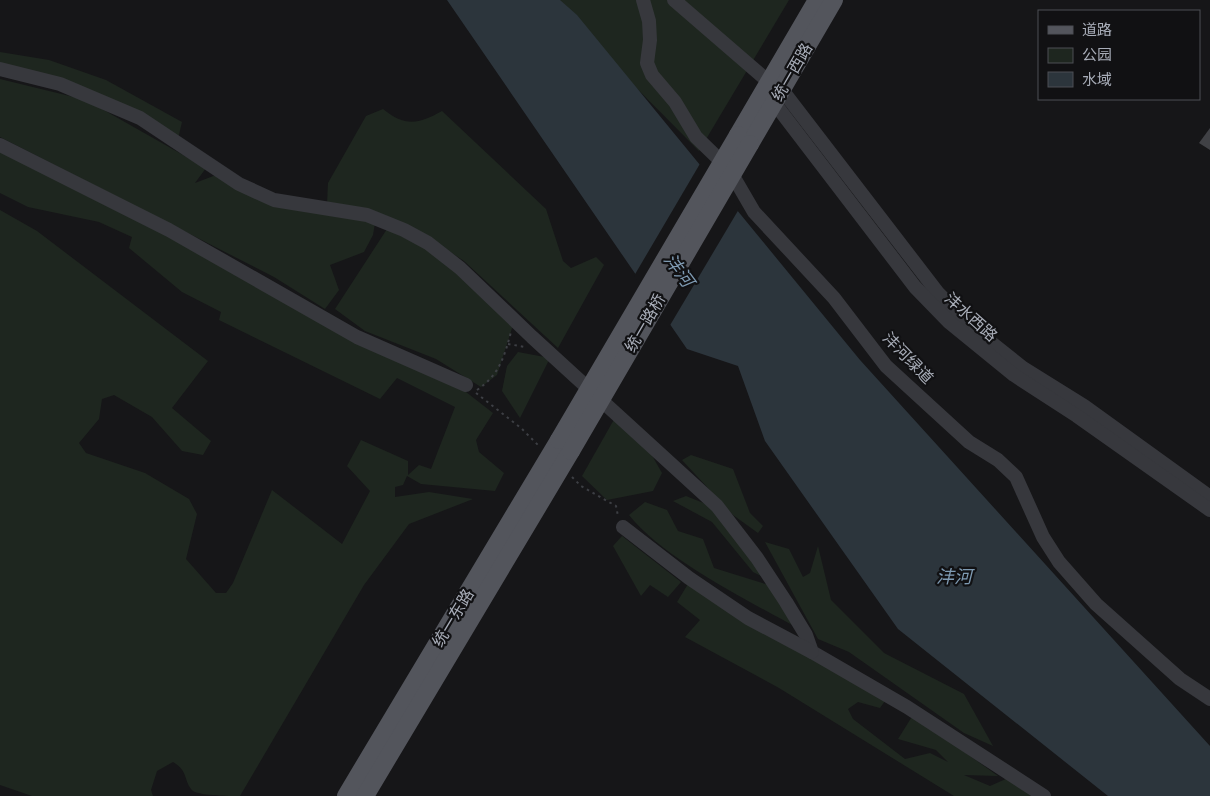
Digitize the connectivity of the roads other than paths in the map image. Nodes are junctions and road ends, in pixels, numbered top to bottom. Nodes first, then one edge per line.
1 (642, 0) edge
2 (674, 0) edge
3 (817, 0) edge
4 (834, 0) edge
5 (0, 69) edge
6 (772, 88) junction
7 (744, 139) joint
8 (0, 146) edge
9 (470, 389) road end
10 (560, 453) junction
11 (1210, 497) edge
12 (1210, 510) edge
13 (623, 527) road end
14 (812, 652) junction
15 (1210, 699) edge
16 (346, 796) edge
17 (365, 796) edge
18 (1044, 796) edge

1 - 15 street, 沣河绿道
2 - 6 street
3 - 6 main road, 统一西路
4 - 6 main road, 统一西路
5 - 14 street
6 - 7 main road, 统一西路
6 - 11 street, 沣水西路
6 - 12 street, 沣水西路
7 - 10 main road, 统一路桥, bridge
8 - 9 street
10 - 16 main road, 统一东路
10 - 17 main road, 统一东路
13 - 14 street
14 - 18 street

